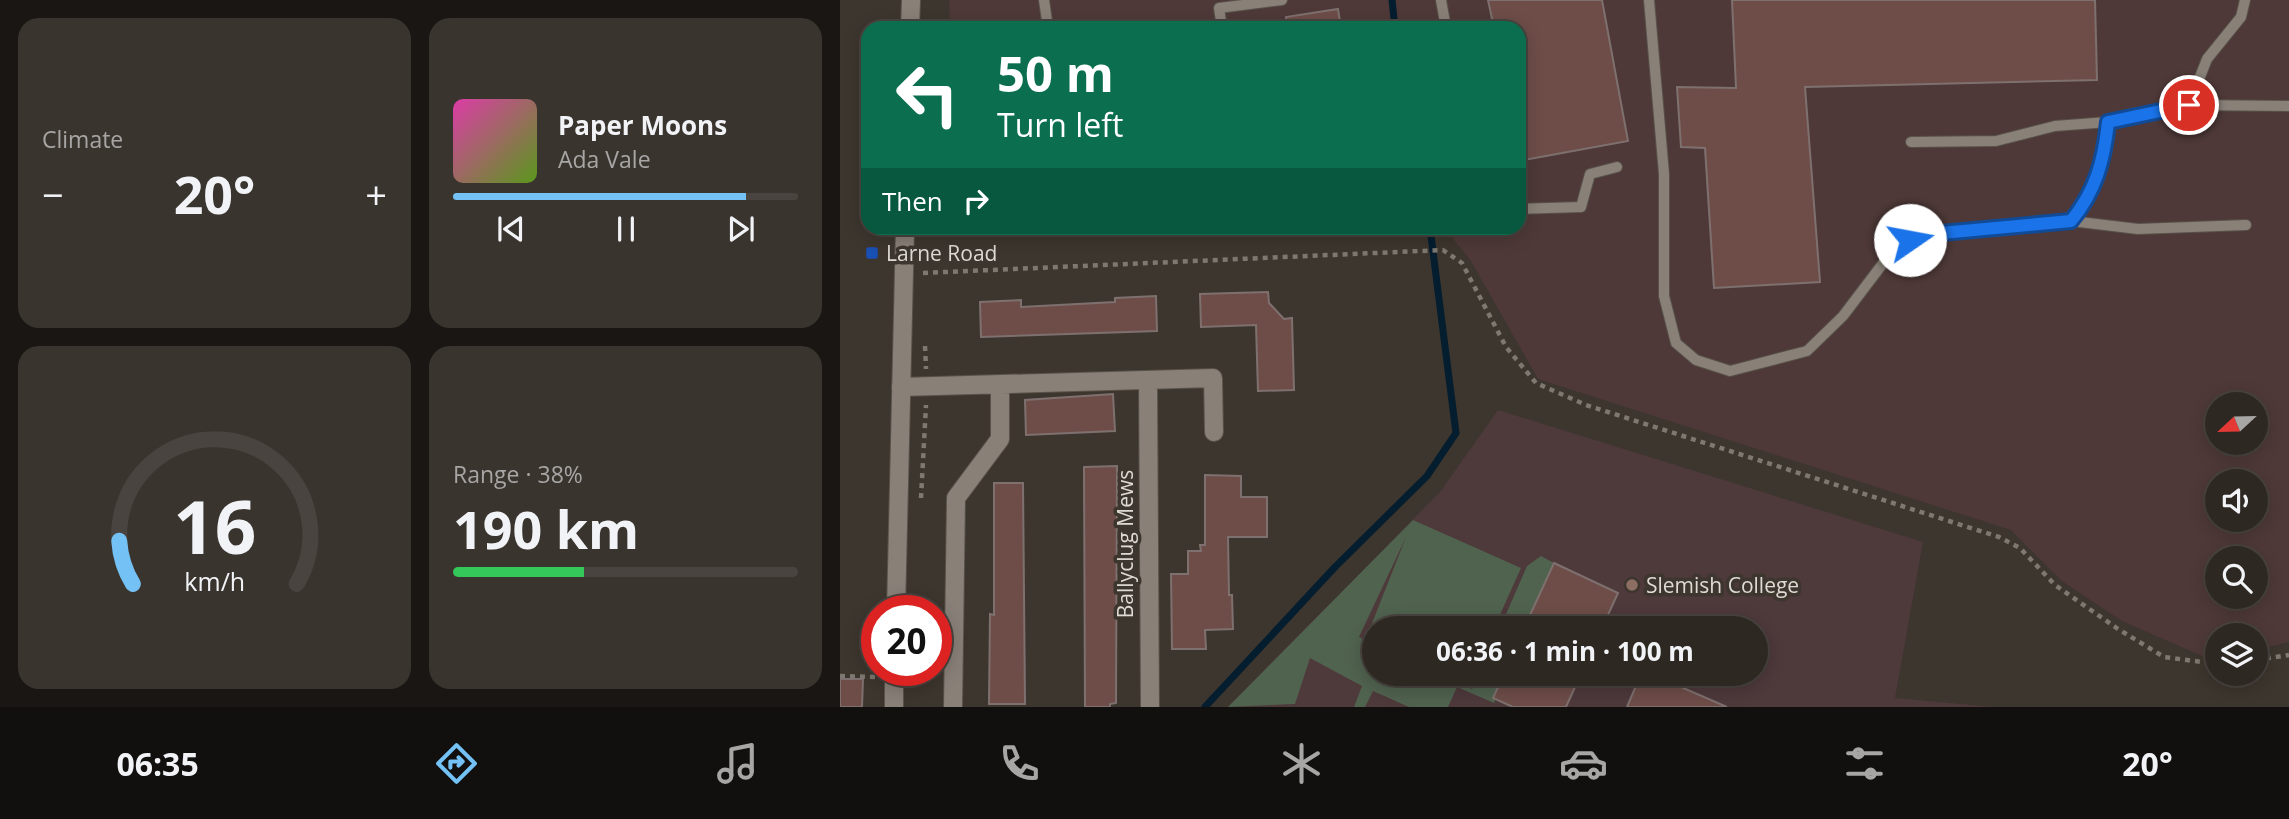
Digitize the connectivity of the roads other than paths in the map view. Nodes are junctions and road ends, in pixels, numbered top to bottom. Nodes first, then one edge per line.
1 (911, 0) edge
2 (1044, 0) edge
3 (1282, 0) edge
4 (1441, 0) edge
5 (1649, 0) edge
6 (2245, 0) edge
7 (910, 21) edge
8 (1047, 21) edge
9 (1221, 21) edge
10 (1445, 21) edge
11 (2189, 105) junction
12 (2289, 106) edge
13 (2108, 122) junction
14 (1911, 142) dead end
15 (1617, 167) dead end
16 (1526, 209) edge
17 (2071, 221) junction
18 (2246, 225) dead end
19 (905, 235) edge
20 (1148, 382) junction
21 (901, 387) junction
22 (1000, 387) junction
23 (1214, 432) dead end
24 (896, 595) edge
25 (894, 686) edge
26 (894, 707) edge
27 (953, 707) edge
28 (1150, 707) edge

1 - 7 street
2 - 8 lane
3 - 9 lane
4 - 10 lane
5 - 17 lane
6 - 11 lane
11 - 12 lane
11 - 13 lane
13 - 14 lane
13 - 17 lane
15 - 16 lane
17 - 18 lane
19 - 21 street
20 - 22 street
20 - 23 street
20 - 28 street, Ballyclug Mews
21 - 22 street
21 - 24 street
22 - 27 street
25 - 26 street

